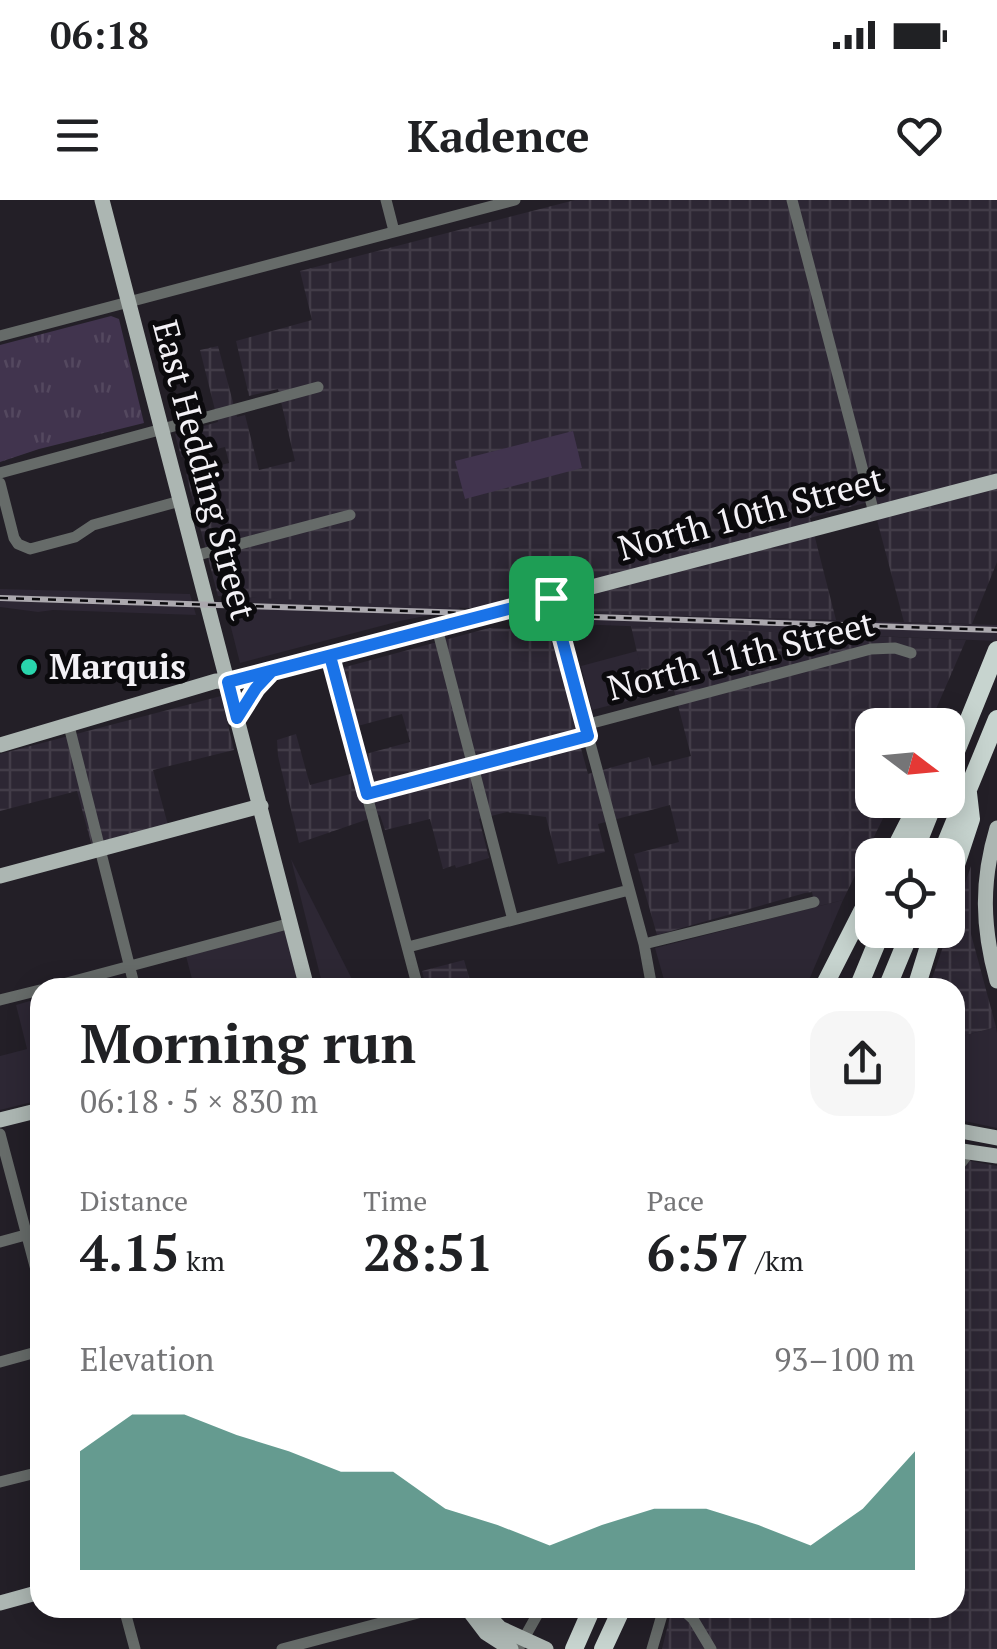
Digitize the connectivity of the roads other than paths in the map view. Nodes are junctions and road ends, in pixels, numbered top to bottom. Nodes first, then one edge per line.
1 (102, 200) edge
2 (386, 200) edge
3 (515, 200) edge
4 (792, 200) edge
5 (394, 232) junction
6 (128, 302) junction
7 (0, 336) edge
8 (318, 387) dead end
9 (160, 429) junction
10 (0, 473) edge
11 (997, 481) edge
12 (0, 484) edge
13 (180, 501) junction
14 (874, 513) junction
15 (350, 514) dead end
16 (194, 556) junction
17 (551, 598) junction
18 (437, 628) junction
19 (997, 650) edge
20 (912, 654) dead end
21 (330, 656) junction
22 (272, 671) junction
23 (228, 682) junction
24 (237, 718) junction
25 (997, 719) edge
26 (69, 726) junction
27 (965, 728) edge
28 (587, 731) junction
29 (0, 745) edge
30 (473, 765) junction
31 (968, 790) junction
32 (367, 794) junction
33 (261, 806) junction
34 (997, 828) edge
35 (948, 838) edge
36 (965, 838) edge
37 (100, 849) junction
38 (993, 856) edge
39 (0, 876) edge
40 (629, 890) junction
41 (814, 902) dead end
42 (513, 920) junction
43 (290, 923) junction
44 (855, 926) edge
45 (644, 944) junction
46 (408, 947) junction
47 (875, 948) edge
48 (903, 948) edge
49 (928, 948) edge
50 (129, 966) junction
51 (85, 978) edge
52 (132, 978) edge
53 (304, 978) edge
54 (416, 978) edge
55 (650, 978) edge
56 (829, 978) edge
57 (862, 978) edge
58 (891, 978) edge
59 (919, 978) edge
60 (997, 981) edge
61 (30, 992) edge
62 (0, 1000) edge
63 (30, 1112) edge
64 (0, 1120) edge
65 (965, 1132) edge
66 (0, 1134) edge
67 (997, 1138) edge
68 (965, 1151) edge
69 (997, 1156) edge
70 (30, 1224) edge
71 (30, 1234) edge
72 (0, 1242) edge
73 (30, 1354) edge
74 (0, 1362) edge
75 (30, 1474) edge
76 (0, 1482) edge
77 (30, 1595) edge
78 (0, 1603) edge
79 (127, 1618) edge
80 (399, 1618) edge
81 (475, 1618) edge
82 (490, 1618) edge
83 (535, 1618) edge
84 (588, 1618) edge
85 (617, 1618) edge
86 (661, 1618) edge
87 (692, 1618) edge
88 (518, 1646) edge
89 (135, 1649) edge
90 (282, 1649) edge
91 (546, 1649) edge
92 (574, 1649) edge
93 (603, 1649) edge
94 (652, 1649) edge
95 (711, 1649) edge

1 - 6 main road, East Hedding Street
2 - 5 street
3 - 5 street
4 - 14 street
5 - 6 street
6 - 7 street
6 - 9 main road, East Hedding Street
8 - 9 street
9 - 10 street
9 - 13 main road, East Hedding Street
11 - 14 main road, North 10th Street
12 - 13 street
13 - 16 main road, East Hedding Street
14 - 17 main road, North 10th Street
15 - 16 street
16 - 23 main road, East Hedding Street
17 - 18 main road, North 10th Street
17 - 28 street
18 - 21 main road, North 10th Street
18 - 30 street
19 - 27 highway
20 - 28 street, North 11th Street
21 - 22 main road, North 10th Street
21 - 32 street
22 - 23 main road, North 10th Street
22 - 24 main road
23 - 24 main road, East Hedding Street
23 - 26 main road, North 10th Street
24 - 33 main road, East Hedding Street
25 - 31 highway
26 - 29 main road, North 10th Street
26 - 37 street
28 - 30 street, North 11th Street
28 - 40 street
30 - 32 street, North 11th Street
30 - 42 street
31 - 35 highway
31 - 36 highway
32 - 46 street
33 - 37 main road
33 - 43 main road, East Hedding Street
34 - 38 main road
37 - 39 main road
37 - 50 street
38 - 60 main road
40 - 42 street
40 - 45 street
41 - 45 street
42 - 46 street
43 - 50 street
43 - 53 main road, East Hedding Street
44 - 56 highway
45 - 55 street
46 - 54 street
47 - 57 highway
48 - 58 highway
49 - 59 highway
50 - 51 street
50 - 52 street
61 - 62 street
63 - 64 main road
65 - 67 main road
66 - 70 street
68 - 69 main road
71 - 72 street
73 - 74 street
75 - 76 street
77 - 78 main road
79 - 89 street
80 - 90 street
81 - 88 main road
82 - 88 main road
83 - 88 street
84 - 92 highway
85 - 93 highway
86 - 94 street
87 - 95 street
88 - 91 main road

